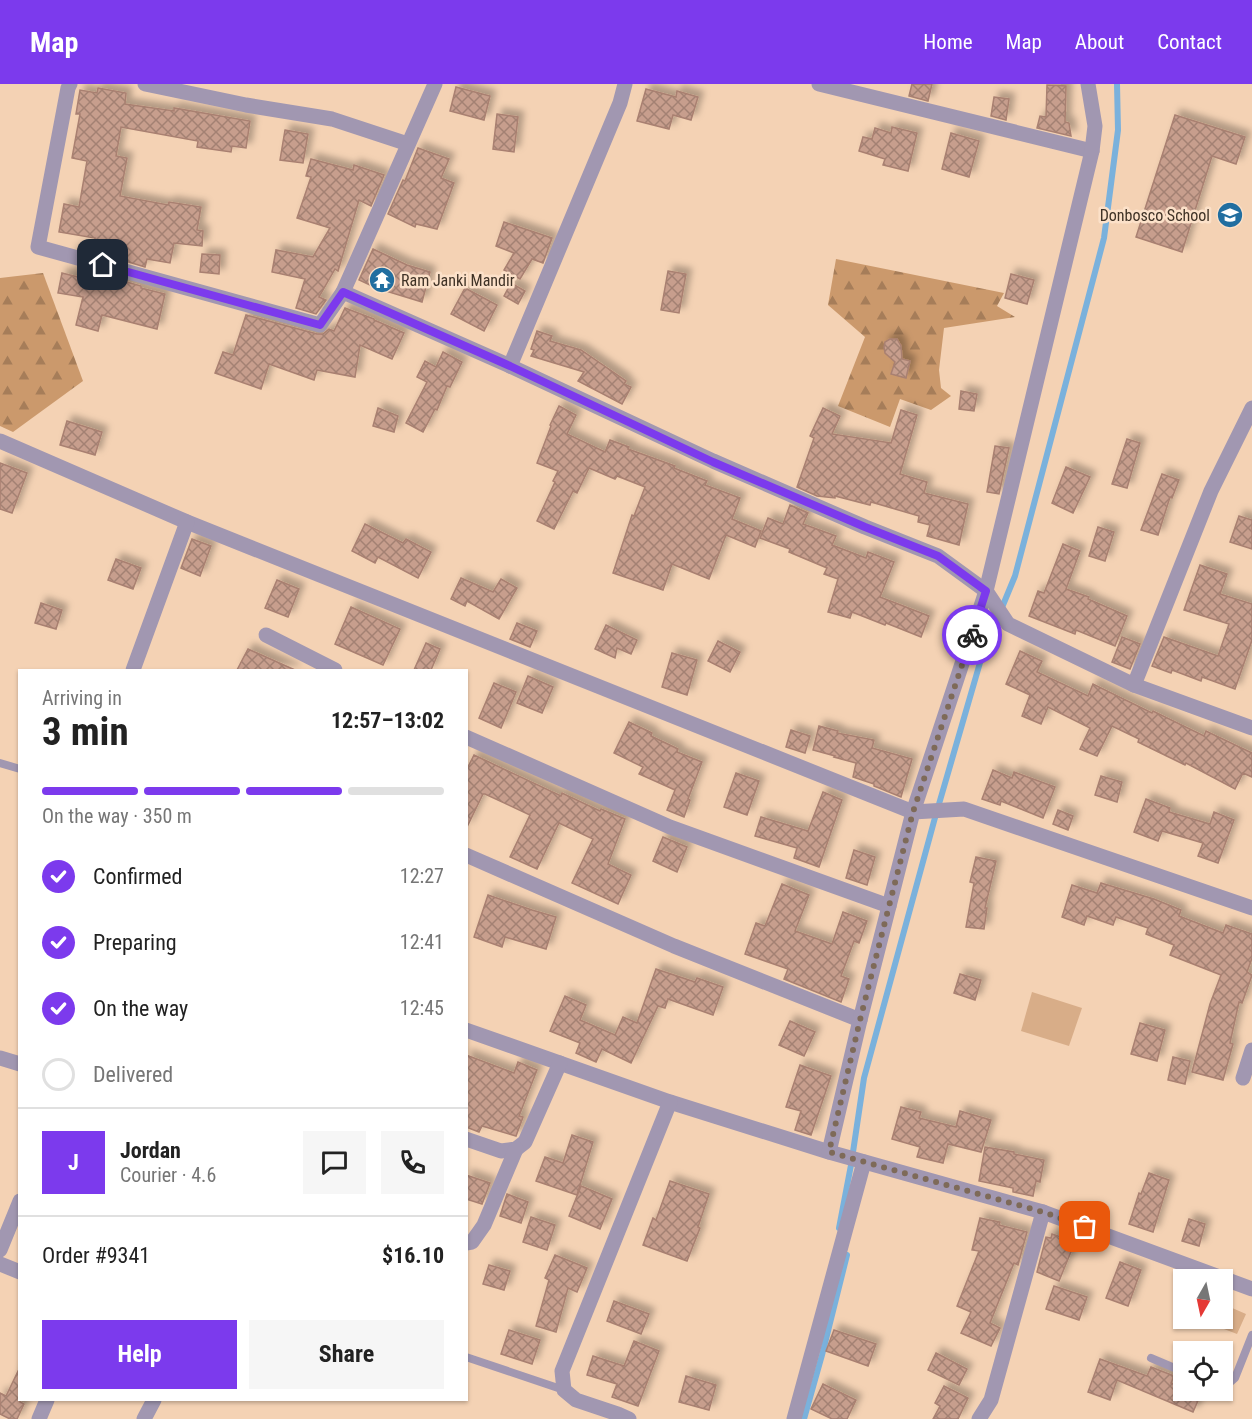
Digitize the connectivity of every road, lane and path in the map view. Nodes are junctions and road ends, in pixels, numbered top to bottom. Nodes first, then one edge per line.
1 (70, 84) edge
2 (145, 84) edge
3 (435, 84) edge
4 (625, 84) edge
5 (819, 84) edge
6 (1088, 84) edge
7 (408, 144) junction
8 (1092, 151) junction
9 (343, 292) junction
10 (510, 366) junction
11 (1252, 408) edge
12 (0, 441) edge
13 (187, 522) junction
14 (986, 591) junction
15 (266, 635) dead end
16 (133, 669) edge
17 (333, 669) edge
18 (1134, 685) junction
19 (1252, 728) edge
20 (468, 738) edge
21 (0, 763) edge
22 (18, 768) edge
23 (913, 812) junction
24 (468, 856) edge
25 (889, 906) junction
26 (1252, 908) edge
27 (860, 1020) junction
28 (468, 1031) edge
29 (1252, 1050) edge
30 (0, 1058) edge
31 (18, 1063) edge
32 (560, 1064) junction
33 (1243, 1078) dead end
34 (670, 1102) junction
35 (468, 1141) edge
36 (516, 1149) junction
37 (829, 1152) junction
38 (864, 1162) junction
39 (18, 1206) edge
40 (1043, 1212) junction
41 (468, 1243) edge
42 (0, 1250) edge
43 (0, 1264) edge
44 (18, 1271) edge
45 (1252, 1289) edge
46 (1252, 1335) edge
47 (1151, 1358) dead end
48 (468, 1359) edge
49 (1173, 1367) edge
50 (1233, 1380) edge
51 (564, 1390) junction
52 (47, 1401) edge
53 (154, 1401) edge
54 (150, 1417) edge
55 (39, 1419) edge
56 (629, 1419) edge
57 (794, 1419) edge
58 (979, 1419) edge

1 - 9 street
2 - 7 street
3 - 7 street
4 - 10 street
5 - 8 street
6 - 8 street
7 - 9 street
8 - 14 street
9 - 10 street
10 - 14 street
11 - 18 street
12 - 13 street
13 - 16 street
13 - 23 street
14 - 18 street
14 - 23 street
15 - 17 street
18 - 19 street
20 - 25 street
21 - 22 lane
23 - 25 street
23 - 26 street
24 - 27 street
25 - 27 street
27 - 37 street
28 - 32 street
29 - 33 street
30 - 31 street
32 - 34 street
32 - 36 street
34 - 37 street
34 - 51 street
35 - 36 street
36 - 41 street
37 - 38 street
38 - 40 street
38 - 57 street
39 - 42 street
40 - 45 street
40 - 58 street
43 - 44 street
46 - 50 lane
47 - 49 lane
48 - 51 lane
51 - 56 street
52 - 55 street
53 - 54 street

